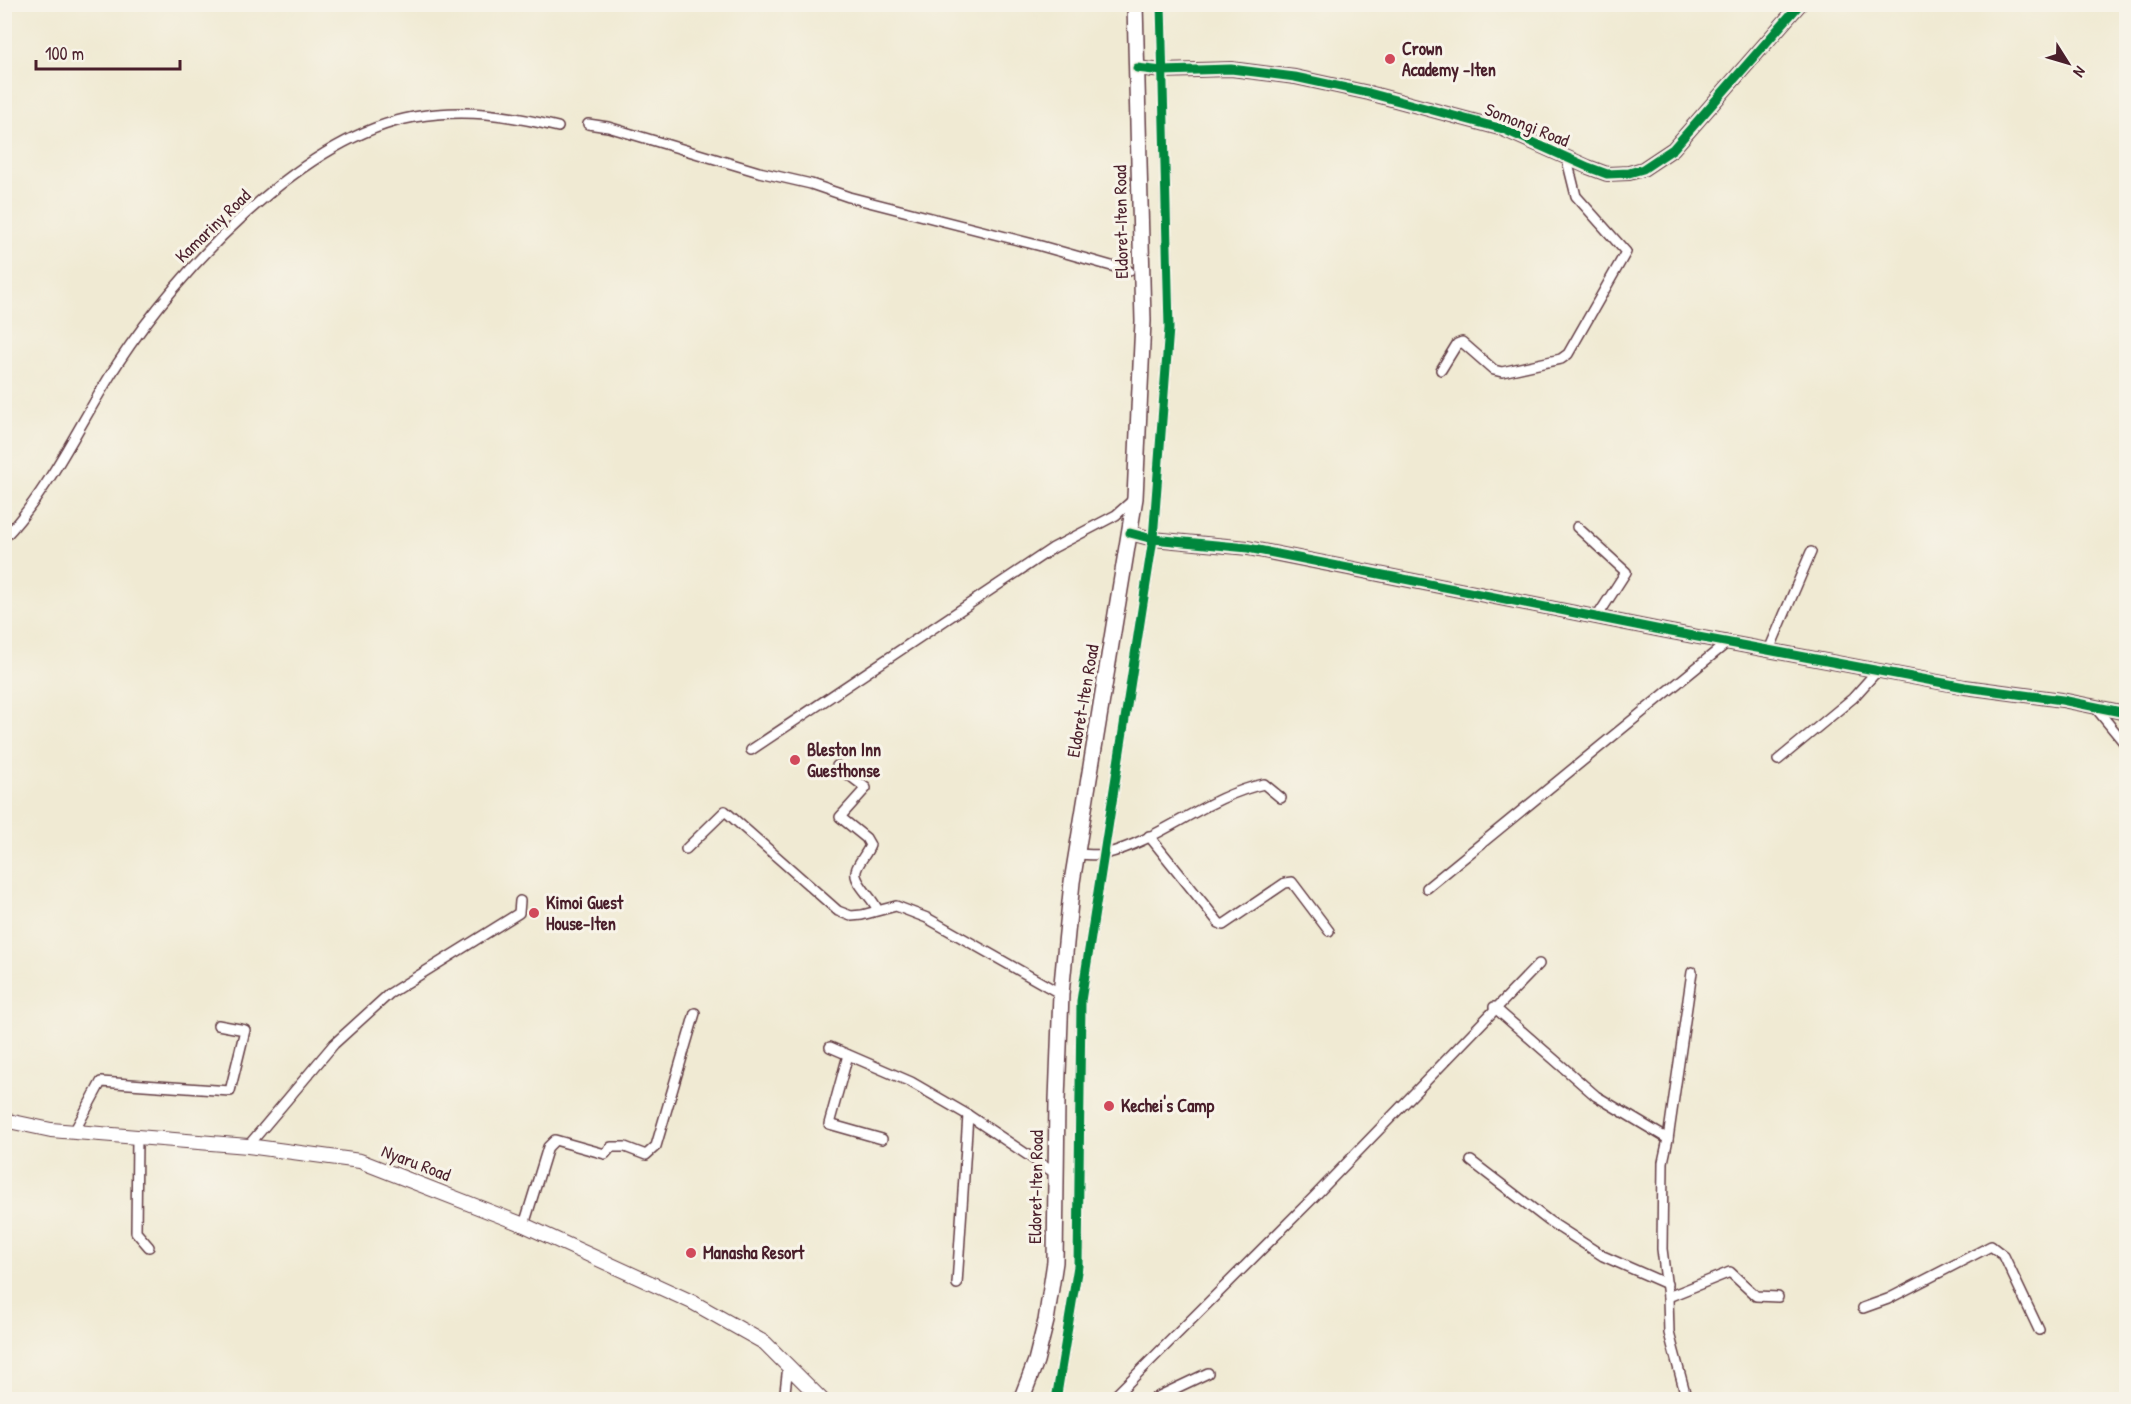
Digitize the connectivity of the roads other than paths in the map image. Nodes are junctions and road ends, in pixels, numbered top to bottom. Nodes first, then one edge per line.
1 (1135, 4) edge
2 (1161, 4) edge
3 (1796, 5) edge
4 (1137, 68) junction
5 (1162, 71) junction
6 (588, 124) dead end
7 (558, 127) dead end
8 (1567, 160) junction
9 (1129, 271) dead end
10 (1441, 370) dead end
11 (1135, 498) junction
12 (1577, 527) dead end
13 (1130, 533) junction
14 (4, 538) edge
15 (1153, 539) junction
16 (1811, 552) dead end
17 (1597, 617) junction
18 (1728, 642) junction
19 (1769, 650) junction
20 (1878, 670) junction
21 (2094, 706) junction
22 (2127, 713) edge
23 (2127, 745) edge
24 (751, 750) dead end
25 (1778, 760) dead end
26 (837, 766) dead end
27 (1281, 798) dead end
28 (1149, 836) junction
29 (686, 849) dead end
30 (1077, 854) junction
31 (1104, 855) junction
32 (1427, 888) dead end
33 (520, 901) dead end
34 (878, 909) junction
35 (1329, 931) dead end
36 (1539, 964) dead end
37 (1692, 972) dead end
38 (1061, 994) junction
39 (1494, 1007) junction
40 (695, 1013) dead end
41 (218, 1025) dead end
42 (830, 1047) dead end
43 (848, 1055) junction
44 (968, 1114) junction
45 (4, 1120) edge
46 (74, 1132) junction
47 (137, 1137) junction
48 (882, 1139) dead end
49 (1668, 1139) junction
50 (248, 1146) junction
51 (1471, 1161) dead end
52 (1056, 1174) junction
53 (524, 1225) junction
54 (149, 1247) dead end
55 (957, 1284) dead end
56 (1667, 1284) junction
57 (1668, 1296) junction
58 (1778, 1297) dead end
59 (1863, 1308) dead end
60 (2038, 1330) dead end
61 (784, 1362) junction
62 (1208, 1373) dead end
63 (784, 1400) edge
64 (822, 1400) edge
65 (1021, 1400) edge
66 (1056, 1400) edge
67 (1112, 1400) edge
68 (1151, 1400) edge
69 (1687, 1400) edge

1 - 4 main road, Eldoret-Iten Road
2 - 5 street
3 - 8 street, Somongi Road
4 - 5 street, Somongi Road
4 - 11 main road, Eldoret-Iten Road
5 - 8 street, Somongi Road
5 - 15 street
6 - 9 street
7 - 14 street, Kamariny Road
8 - 10 street
11 - 13 main road, Eldoret-Iten Road
11 - 24 street
12 - 17 street
13 - 15 street
13 - 30 main road, Eldoret-Iten Road
15 - 17 street
15 - 31 street
16 - 19 street
17 - 18 street
18 - 19 street
18 - 32 street
19 - 20 street
20 - 21 street
20 - 25 street
21 - 22 street
21 - 23 street
26 - 34 street
27 - 28 street
28 - 31 street
28 - 35 street
29 - 34 street
30 - 31 street
30 - 38 main road, Eldoret-Iten Road
31 - 66 street
33 - 50 street
34 - 38 street
36 - 39 street
37 - 49 street
38 - 52 main road, Eldoret-Iten Road
39 - 49 street
39 - 67 street
40 - 53 street
41 - 46 street
42 - 43 street
43 - 44 street
43 - 48 street
44 - 52 street
44 - 55 street
45 - 46 street, Nyaru Road
46 - 47 street, Nyaru Road
47 - 50 street, Nyaru Road
47 - 54 street
49 - 56 street
50 - 53 street, Nyaru Road
51 - 56 street
52 - 65 main road, Eldoret-Iten Road
53 - 61 street, Nyaru Road
56 - 57 street
57 - 58 street
57 - 69 street
59 - 60 street
61 - 63 street
61 - 64 street, Nyaru Road
62 - 68 street

